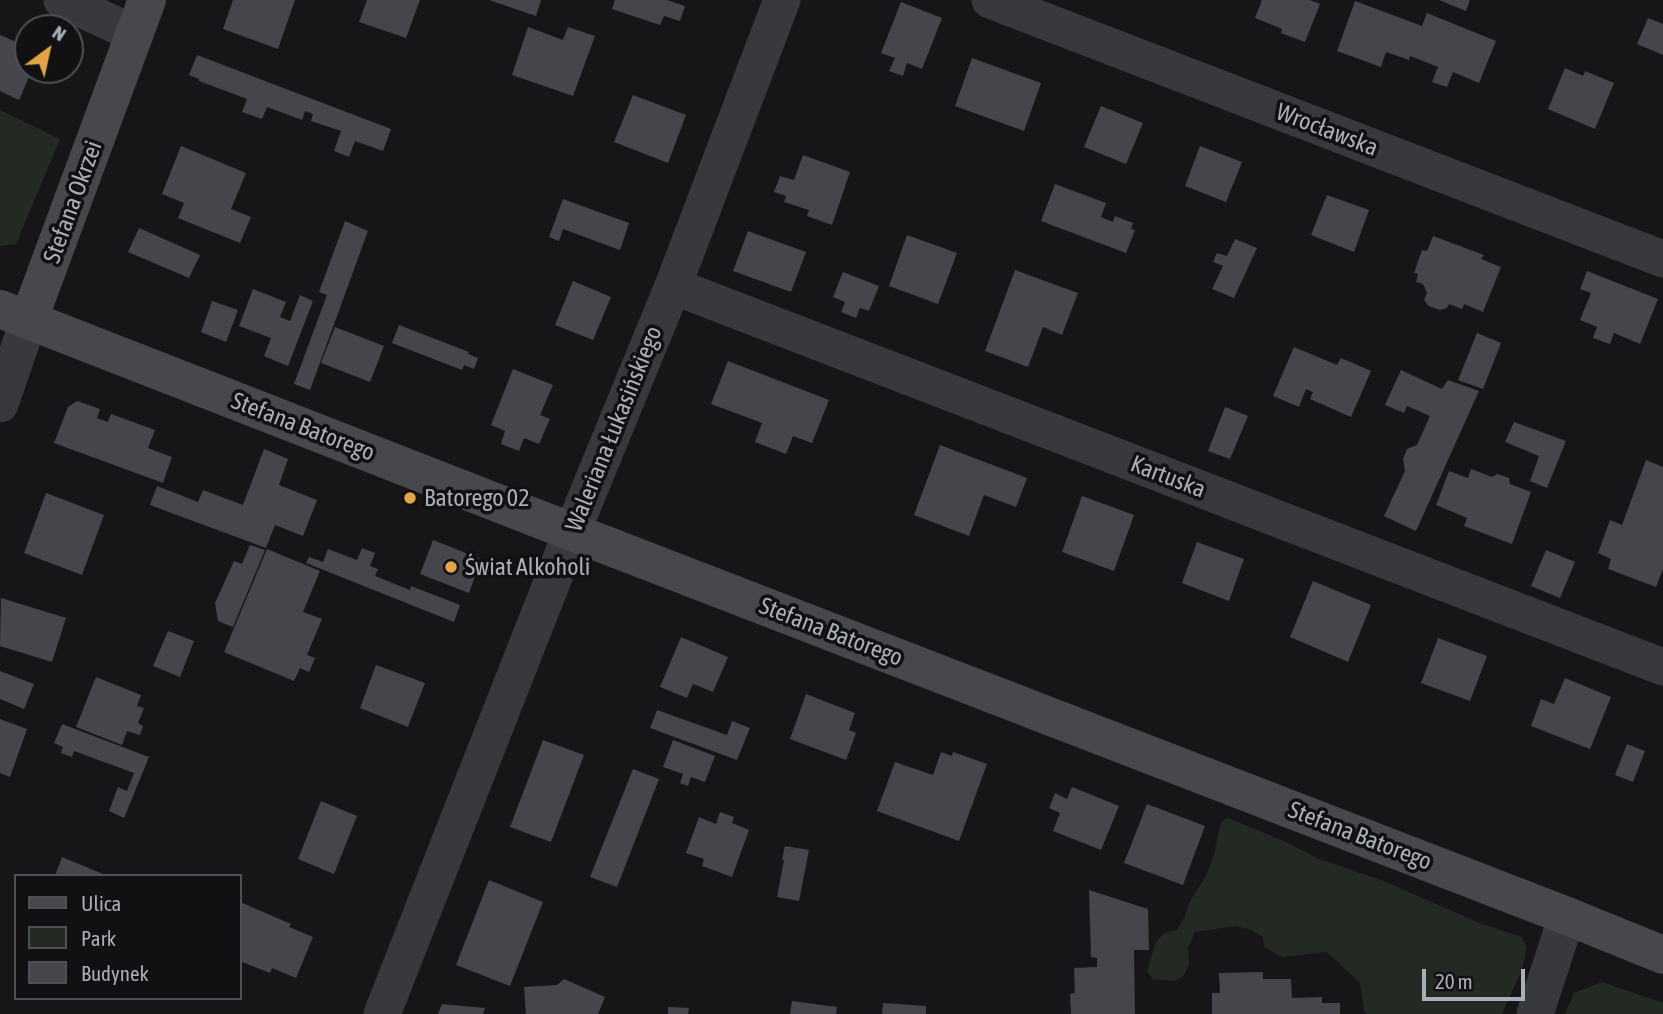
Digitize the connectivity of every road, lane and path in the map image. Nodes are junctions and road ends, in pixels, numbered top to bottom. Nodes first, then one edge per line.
1 (62, 0) edge
2 (782, 0) edge
3 (990, 0) edge
4 (141, 17) edge
5 (1663, 259) edge
6 (673, 286) junction
7 (14, 314) edge
8 (0, 404) edge
9 (572, 532) junction
10 (1663, 667) edge
11 (1567, 916) junction
12 (1663, 955) edge
13 (382, 1014) edge
14 (1535, 1014) edge

1 - 4 street
2 - 6 street, Waleriana Łukasińskiego
3 - 5 street, Wrocławska
4 - 7 street, Stefana Okrzei
6 - 9 street, Waleriana Łukasińskiego
6 - 10 street, Kartuska
7 - 8 street, Stefana Okrzei
7 - 9 street, Stefana Batorego
9 - 11 street, Stefana Batorego
9 - 13 street, Waleriana Łukasińskiego
11 - 12 street, Stefana Batorego
11 - 14 street

